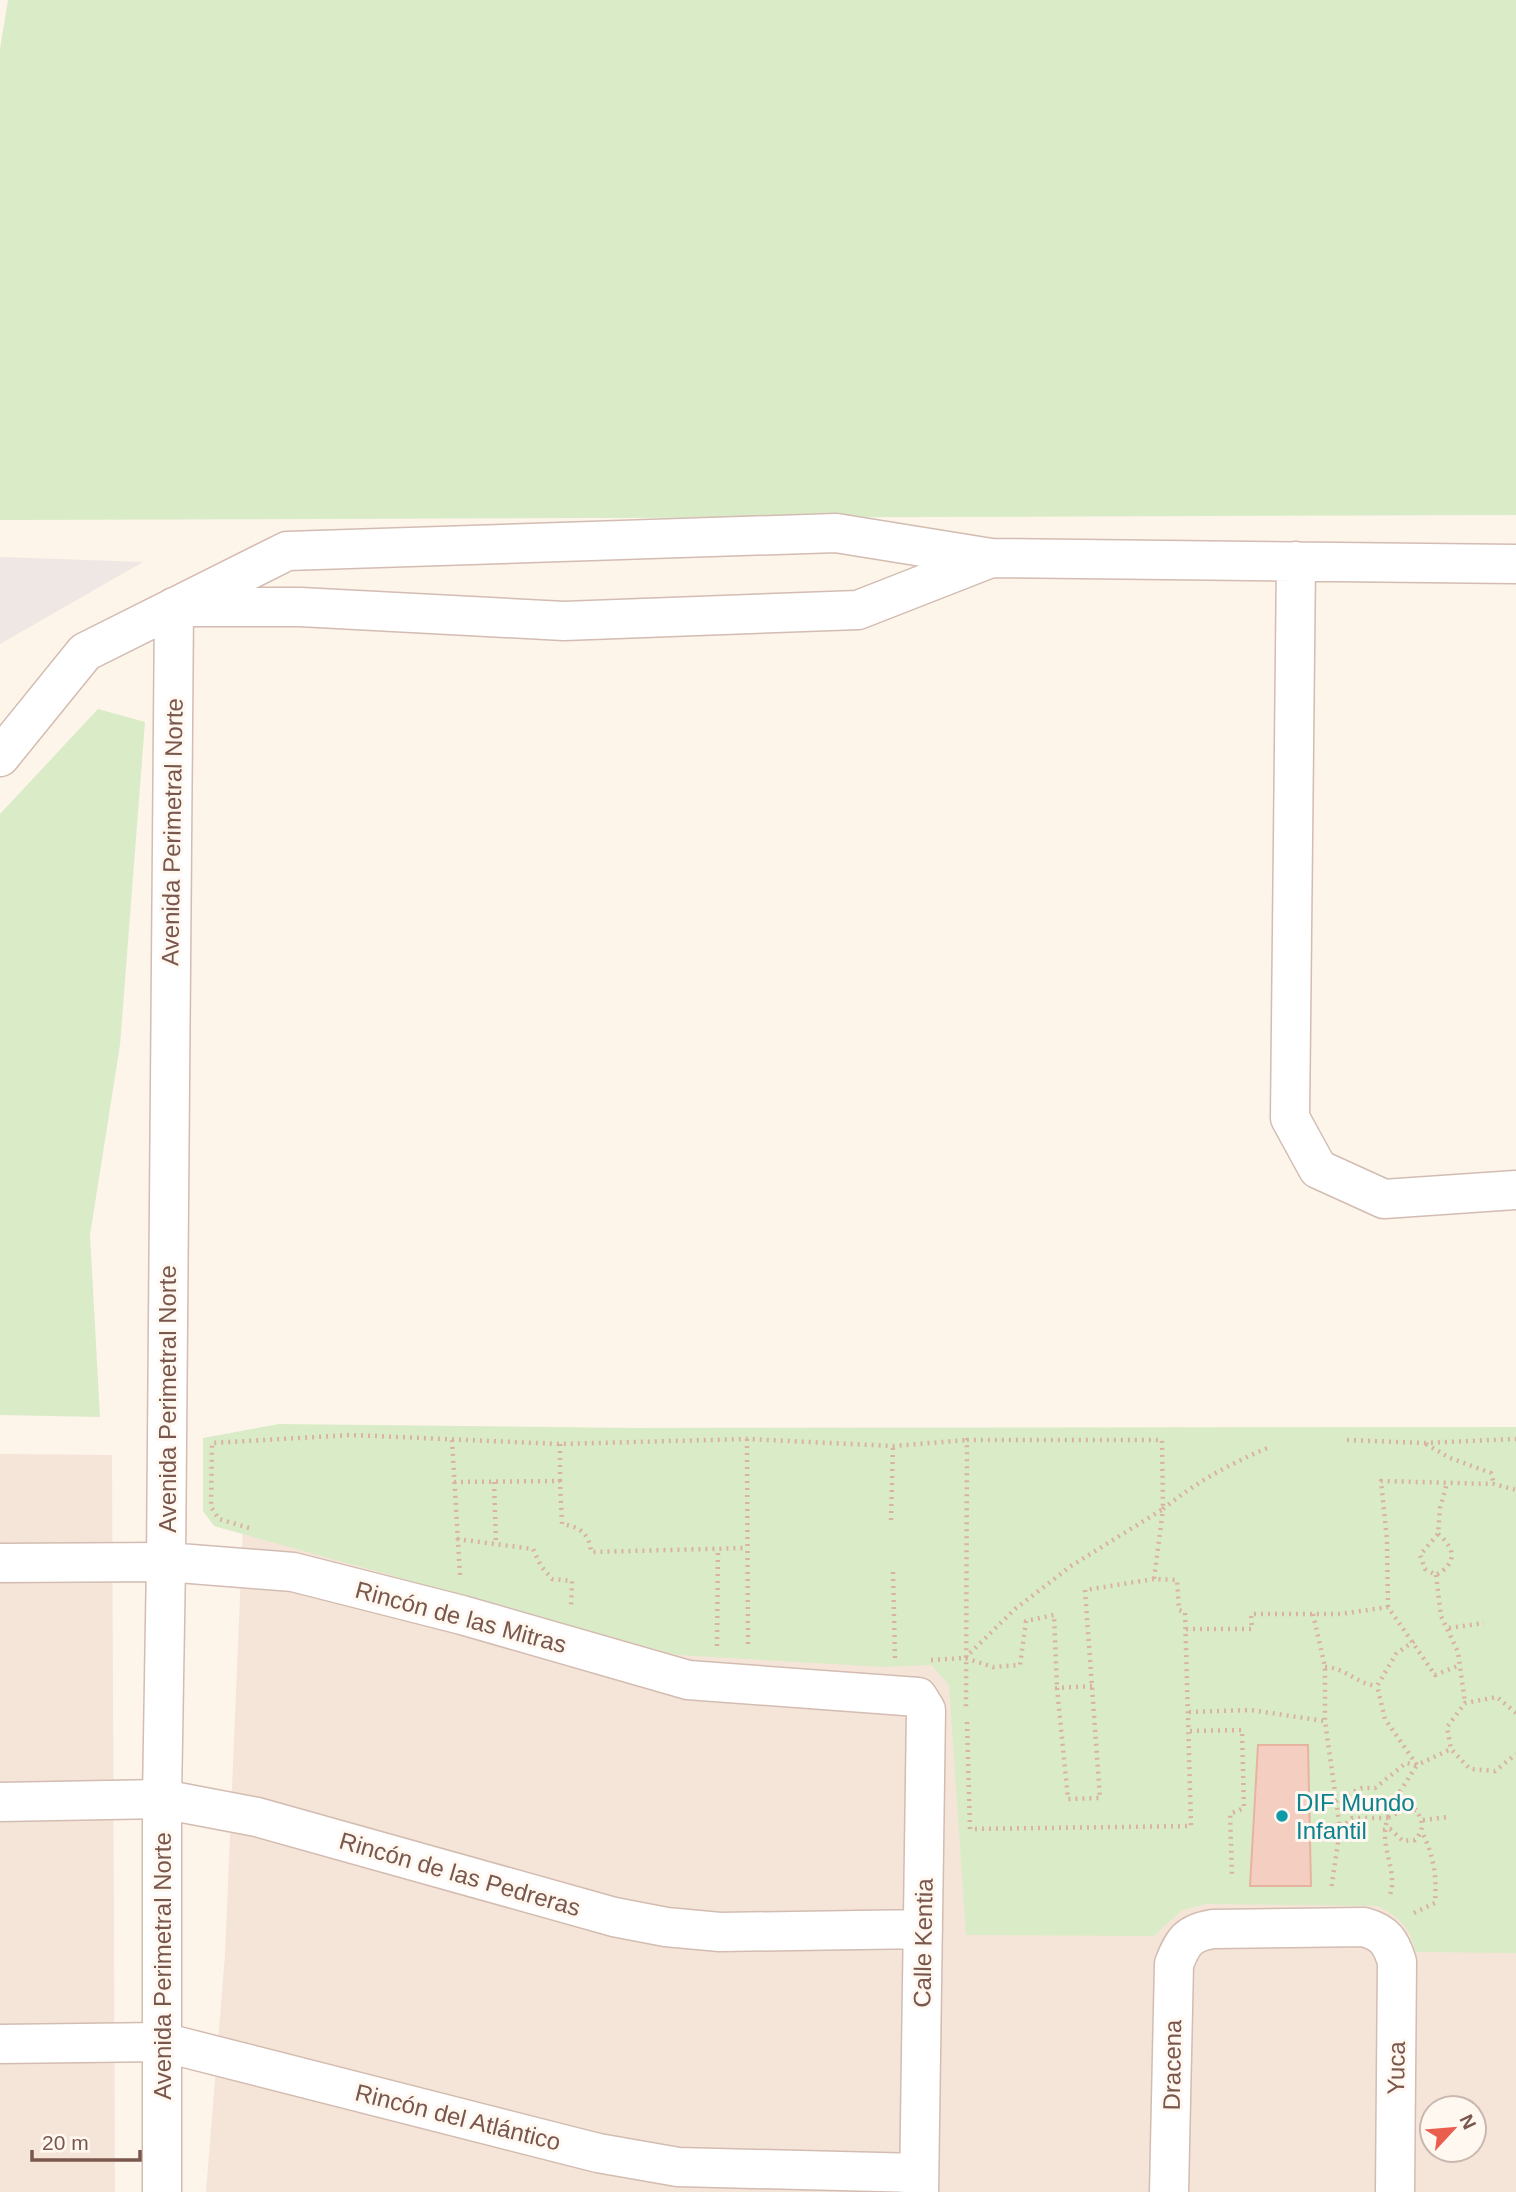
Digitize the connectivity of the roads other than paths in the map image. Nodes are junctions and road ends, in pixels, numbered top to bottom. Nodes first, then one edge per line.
1 (991, 558) junction
2 (1296, 561) junction
3 (1516, 564) edge
4 (174, 607) junction
5 (0, 757) edge
6 (1516, 1190) edge
7 (166, 1562) junction
8 (0, 1563) edge
9 (918, 1697) joint
10 (162, 1799) junction
11 (0, 1802) edge
12 (923, 1929) junction
13 (1184, 1940) joint
14 (162, 2042) junction
15 (0, 2044) edge
16 (919, 2183) edge
17 (162, 2192) edge
18 (1169, 2192) edge
19 (1395, 2192) edge

1 - 2 street
1 - 4 street
1 - 4 street
2 - 3 street
2 - 6 street
4 - 5 street
4 - 7 street, Avenida Perimetral Norte
7 - 8 street, Rincón de las Mitras
7 - 9 street, Rincón de las Mitras
7 - 10 street, Avenida Perimetral Norte
9 - 12 street, Calle Kentia
10 - 11 street, Rincón de las Pedreras
10 - 12 street, Rincón de las Pedreras
10 - 14 street, Avenida Perimetral Norte
12 - 16 street, Calle Kentia
13 - 18 street, Dracena
13 - 19 street, Yuca
14 - 15 street, Rincón del Atlántico
14 - 16 street, Rincón del Atlántico
14 - 17 street, Avenida Perimetral Norte

